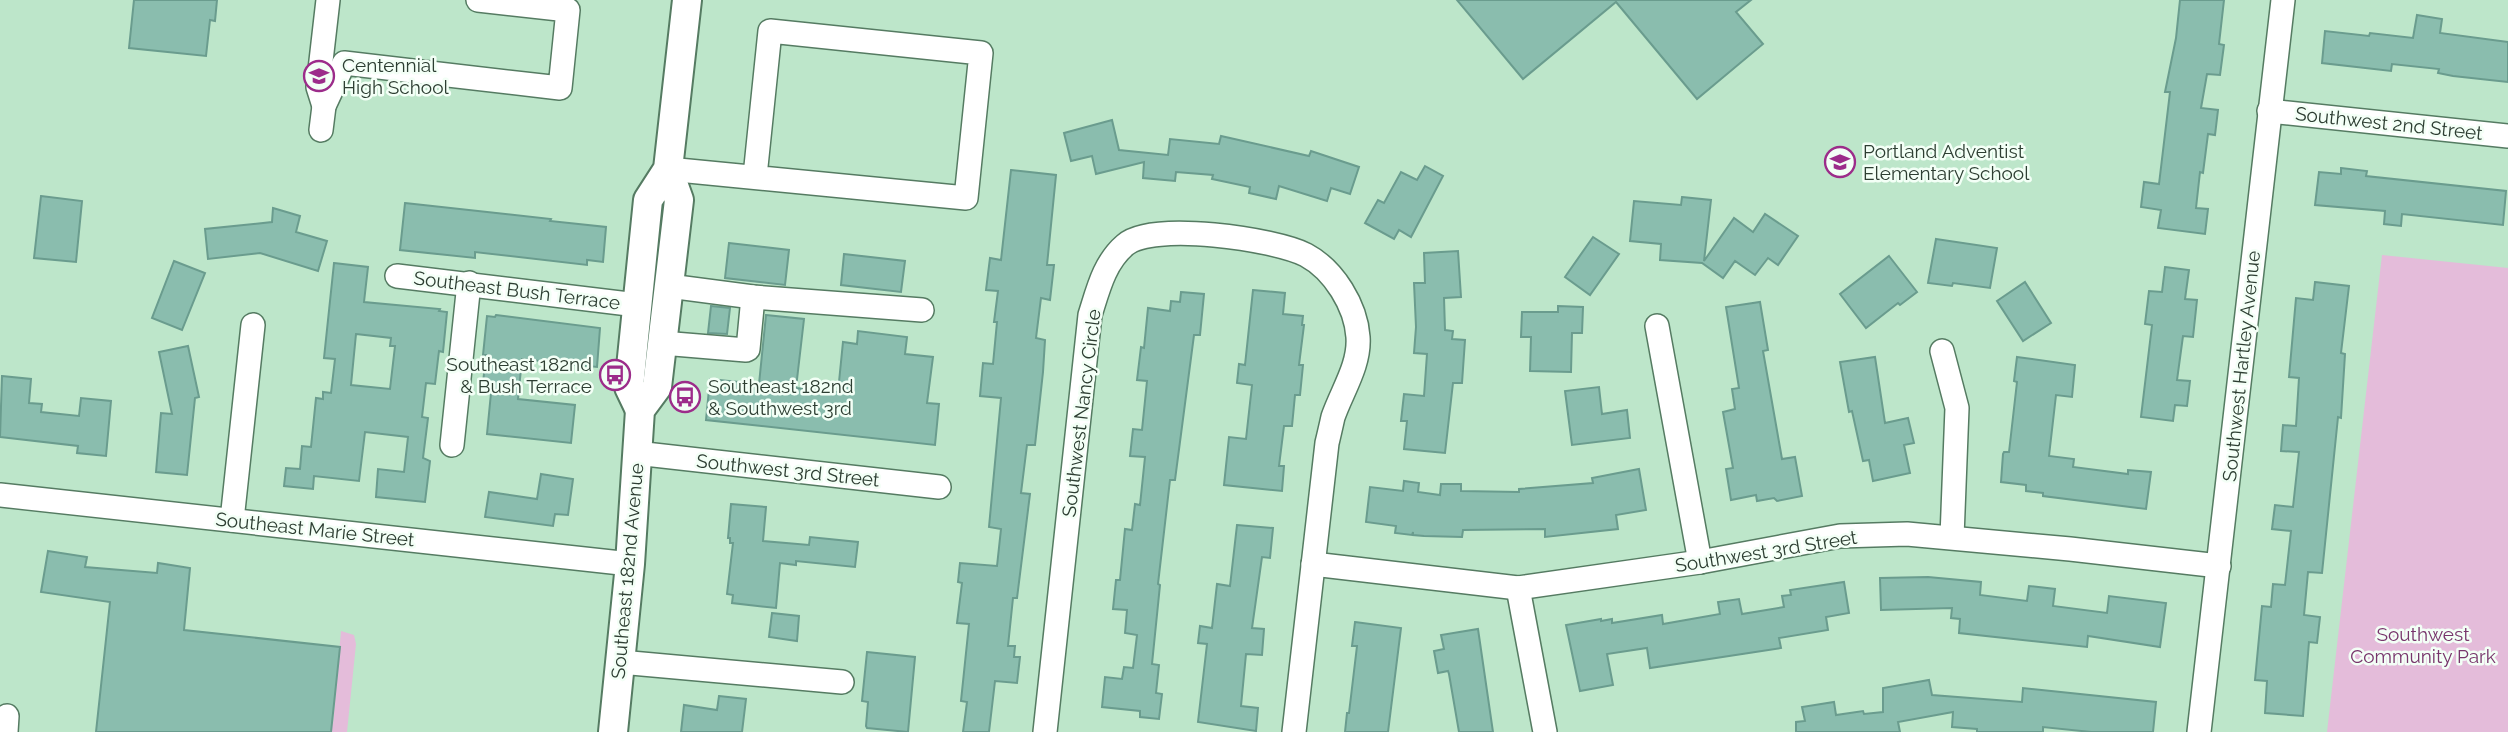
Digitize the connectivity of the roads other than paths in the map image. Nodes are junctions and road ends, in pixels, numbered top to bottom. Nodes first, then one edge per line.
1 (328, 0) edge
2 (478, 0) edge
3 (687, 0) edge
4 (2283, 0) edge
5 (324, 106) junction
6 (2269, 111) junction
7 (321, 130) dead end
8 (2508, 136) edge
9 (668, 169) junction
10 (755, 176) junction
11 (397, 276) dead end
12 (469, 283) junction
13 (669, 286) junction
14 (753, 297) junction
15 (637, 305) junction
16 (922, 310) dead end
17 (253, 325) dead end
18 (1657, 326) dead end
19 (662, 343) junction
20 (1942, 351) dead end
21 (640, 410) junction
22 (453, 445) dead end
23 (636, 453) junction
24 (939, 486) dead end
25 (0, 495) edge
26 (232, 520) junction
27 (1952, 537) junction
28 (1700, 562) junction
29 (630, 564) junction
30 (1313, 564) junction
31 (2219, 566) junction
32 (1518, 589) junction
33 (620, 663) junction
34 (842, 682) dead end
35 (613, 732) edge
36 (1045, 732) edge
37 (1294, 732) edge
38 (1545, 732) edge
39 (2199, 732) edge

1 - 5 street
2 - 5 street
3 - 9 main road, Southeast 182nd Avenue
4 - 6 street, Southwest Hartley Avenue
5 - 7 street
6 - 8 street, Southwest 2nd Street
6 - 31 street, Southwest Hartley Avenue
9 - 10 street
9 - 13 main road, Southeast 182nd Avenue
9 - 15 main road, Southeast 182nd Avenue
10 - 10 street
11 - 12 street, Southeast Bush Terrace
12 - 15 street, Southeast Bush Terrace
12 - 22 street
13 - 14 street
13 - 19 main road, Southeast 182nd Avenue
14 - 16 street
14 - 19 street
15 - 21 main road, Southeast 182nd Avenue
17 - 26 street
18 - 28 street
19 - 21 main road, Southeast 182nd Avenue
20 - 27 street
21 - 23 main road, Southeast 182nd Avenue
23 - 24 street, Southwest 3rd Street
23 - 29 main road, Southeast 182nd Avenue
25 - 26 street, Southeast Marie Street
26 - 29 street, Southeast Marie Street
27 - 28 street, Southwest 3rd Street
27 - 31 street, Southwest 3rd Street
28 - 32 street, Southwest 3rd Street
29 - 33 main road, Southeast 182nd Avenue
30 - 32 street, Southwest 3rd Street
30 - 36 street, Southwest Nancy Circle
30 - 37 street, Southwest Nancy Circle
31 - 39 street, Southwest Hartley Avenue
32 - 38 street
33 - 34 street
33 - 35 main road, Southeast 182nd Avenue

